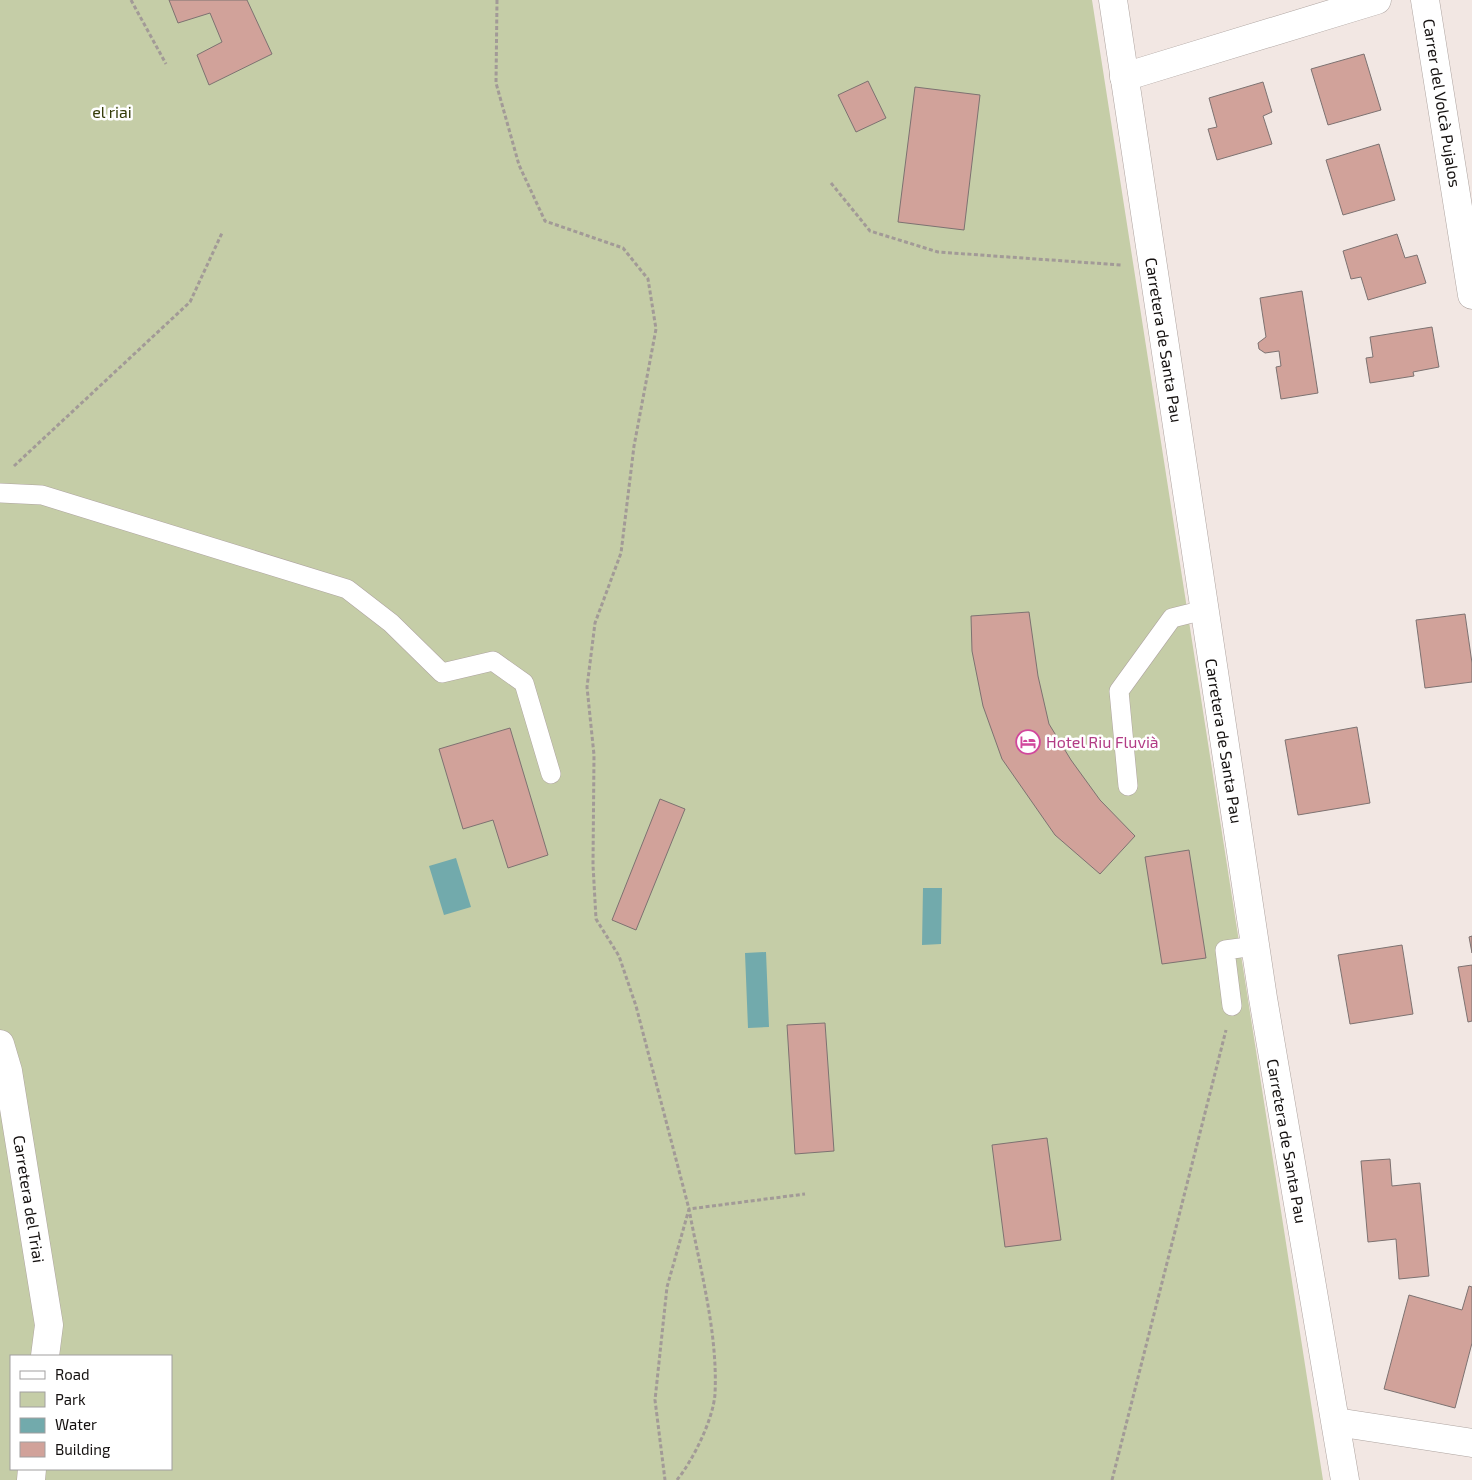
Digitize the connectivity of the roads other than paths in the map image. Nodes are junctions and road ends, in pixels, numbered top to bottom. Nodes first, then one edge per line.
1 (1113, 0) edge
2 (1377, 0) edge
3 (1425, 0) edge
4 (1124, 77) junction
5 (1472, 295) edge
6 (0, 493) edge
7 (1204, 610) junction
8 (550, 774) dead end
9 (1128, 786) dead end
10 (1255, 946) junction
11 (1232, 1006) road end
12 (0, 1044) edge
13 (45, 1355) edge
14 (1336, 1422) junction
15 (1472, 1443) edge
16 (1345, 1480) edge

1 - 4 main road, Carretera de Santa Pau
2 - 4 main road
3 - 5 main road, Carrer del Volcà Pujalos
4 - 7 main road, Carretera de Santa Pau
6 - 8 lane
7 - 9 lane
7 - 10 main road, Carretera de Santa Pau
10 - 11 lane
10 - 14 main road, Carretera de Santa Pau
12 - 13 main road, Carretera del Triai
14 - 15 main road
14 - 16 main road, Carretera de Santa Pau

